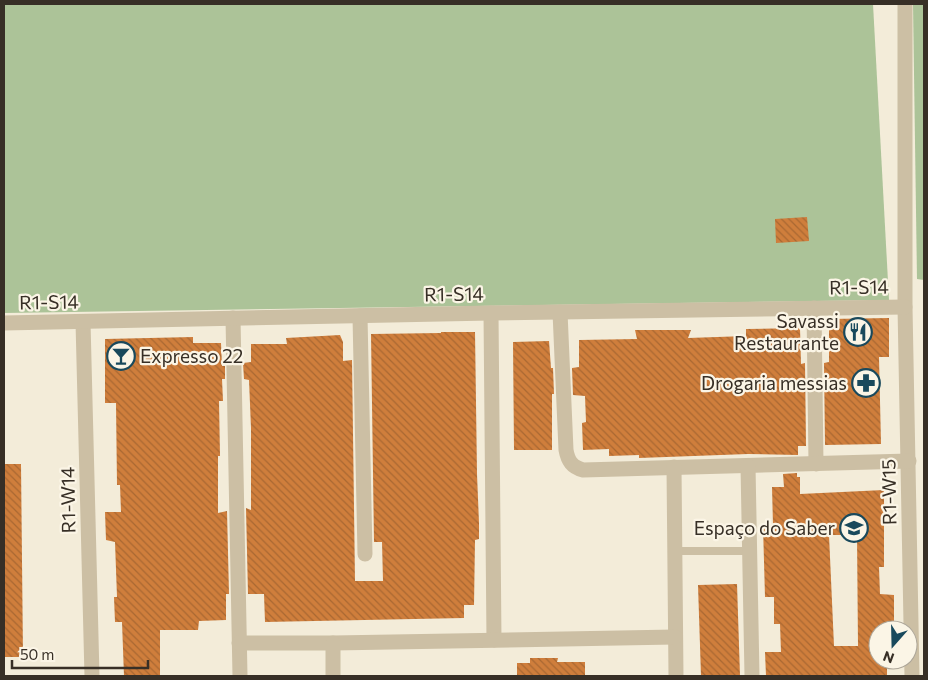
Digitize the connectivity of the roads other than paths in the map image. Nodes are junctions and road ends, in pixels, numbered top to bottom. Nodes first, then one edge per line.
1 (905, 4) edge
2 (905, 307) junction
3 (814, 308) junction
4 (560, 312) junction
5 (491, 313) junction
6 (360, 316) junction
7 (233, 318) junction
8 (84, 322) junction
9 (4, 323) edge
10 (909, 461) junction
11 (816, 464) junction
12 (748, 466) junction
13 (674, 467) junction
14 (917, 540) edge
15 (675, 551) junction
16 (750, 551) junction
17 (365, 554) dead end
18 (675, 637) junction
19 (494, 640) junction
20 (239, 643) junction
21 (333, 643) junction
22 (92, 676) edge
23 (240, 676) edge
24 (333, 676) edge
25 (676, 676) edge
26 (752, 676) edge
27 (912, 676) edge

1 - 2 street, R1-W15
2 - 3 street, R1-S14
2 - 10 street, R1-W15
3 - 4 street, R1-S14
3 - 11 street
4 - 5 street, R1-S14
4 - 13 street
5 - 6 street, R1-S14
5 - 19 street
6 - 7 street, R1-S14
6 - 17 street
7 - 8 street, R1-S14
7 - 20 street
8 - 9 street, R1-S14
8 - 22 street, R1-W14
10 - 11 street
10 - 14 street, R1-W15
11 - 12 street
12 - 13 street
12 - 16 street
13 - 15 street
14 - 27 street, R1-W15
15 - 16 lane
15 - 18 street
16 - 26 street
18 - 19 street
18 - 25 street
19 - 21 street
20 - 21 street
20 - 23 street
21 - 24 street

